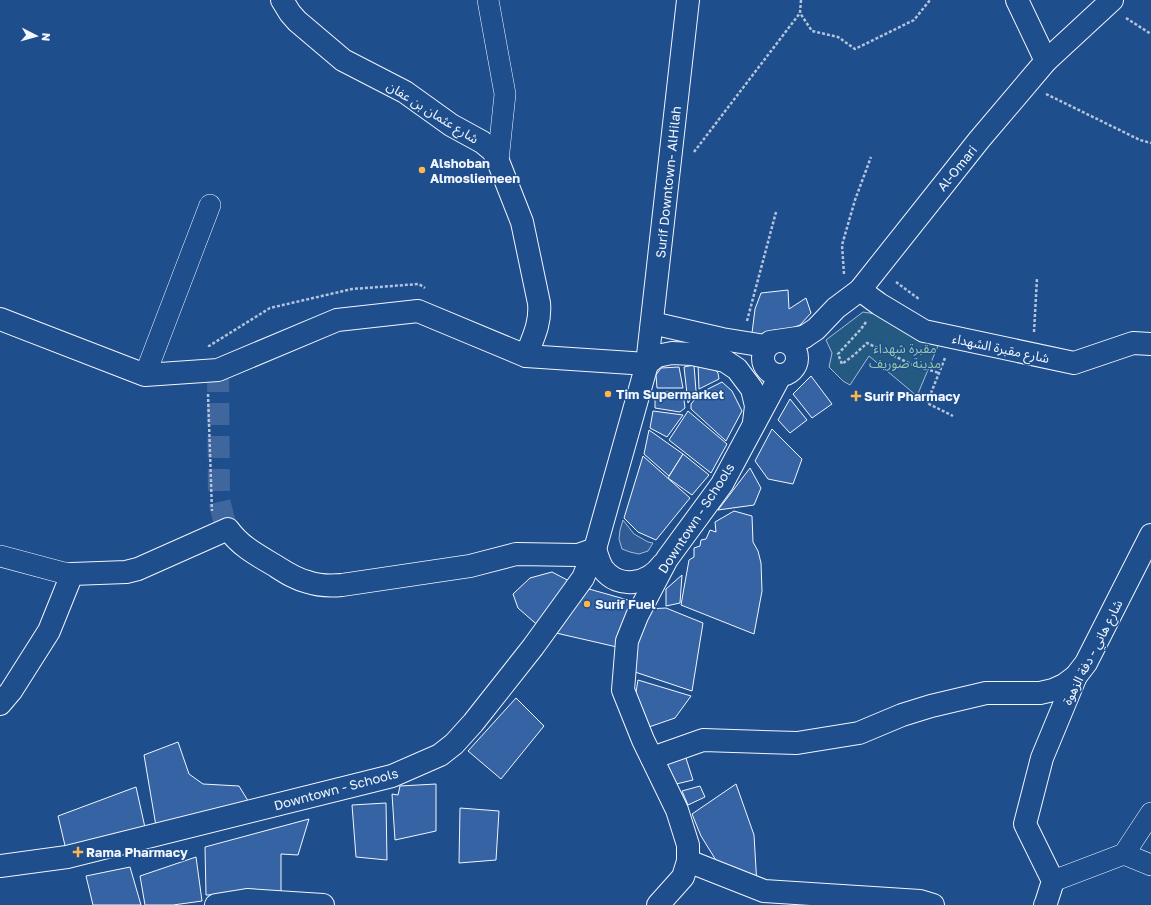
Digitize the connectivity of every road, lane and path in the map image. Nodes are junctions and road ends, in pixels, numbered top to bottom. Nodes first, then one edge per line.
1 (282, 0) edge
2 (488, 0) edge
3 (688, 0) edge
4 (801, 0) edge
5 (930, 0) edge
6 (1017, 0) edge
7 (1116, 7) edge
8 (800, 12) junction
9 (1151, 34) edge
10 (1046, 61) junction
11 (1030, 80) junction
12 (1151, 143) edge
13 (694, 153) dead end
14 (498, 161) junction
15 (210, 205) dead end
16 (776, 212) dead end
17 (1037, 278) dead end
18 (860, 290) junction
19 (432, 292) dead end
20 (919, 299) dead end
21 (879, 304) junction
22 (0, 319) edge
23 (652, 323) junction
24 (745, 326) dead end
25 (952, 337) junction
26 (1034, 337) dead end
27 (792, 342) junction
28 (1151, 344) edge
29 (526, 356) junction
30 (647, 364) junction
31 (207, 371) junction
32 (939, 373) junction
33 (145, 375) junction
34 (780, 376) junction
35 (953, 416) dead end
36 (754, 424) junction
37 (218, 533) junction
38 (1151, 535) edge
39 (595, 549) junction
40 (0, 556) edge
41 (667, 559) junction
42 (72, 574) junction
43 (1076, 676) junction
44 (0, 704) edge
45 (652, 758) junction
46 (1151, 813) edge
47 (1124, 854) junction
48 (688, 861) junction
49 (1151, 865) edge
50 (0, 866) edge
51 (1053, 881) junction
52 (216, 905) edge
53 (322, 905) edge
54 (658, 905) edge
55 (933, 905) edge
56 (1044, 905) edge

1 - 14 main road, شارع عثمان بن عفان
2 - 14 street
3 - 23 main road, Surif Downtown- AlHilah
4 - 8 path
5 - 8 path
6 - 10 main road
7 - 9 path
7 - 10 main road, Al-Omari
8 - 13 path
10 - 11 main road, Al-Omari
11 - 12 path
11 - 18 main road, Al-Omari
14 - 29 main road, شارع عثمان بن عفان
15 - 33 street
16 - 24 path
17 - 26 path
18 - 21 main road, شارع مقبرة الشهداء
18 - 27 main road, Al-Omari
19 - 31 path
20 - 21 path
21 - 25 main road, شارع مقبرة الشهداء
21 - 32 path
22 - 33 main road
23 - 27 main road
23 - 30 main road, Surif Downtown- AlHilah
25 - 28 main road, شارع مقبرة الشهداء
25 - 32 path
27 - 34 main road
27 - 34 main road
29 - 30 main road
29 - 31 main road
30 - 36 main road
30 - 39 main road, Downtown - Schools
31 - 33 main road
31 - 37 path
32 - 35 path
34 - 36 main road, Downtown - Schools
36 - 41 main road, Downtown - Schools
37 - 39 main road
37 - 42 main road
38 - 43 main road, شارع هاني - دفة الزهوة
39 - 41 main road
39 - 50 main road, Downtown - Schools
40 - 42 street
41 - 45 main road, Downtown - Schools
42 - 44 main road
43 - 45 main road
43 - 51 main road, شارع هاني - دفة الزهوة
45 - 48 main road, Downtown - Schools
46 - 47 street
47 - 49 street
47 - 51 street
48 - 54 main road, Downtown - Schools
48 - 55 main road
51 - 56 main road
52 - 53 main road

